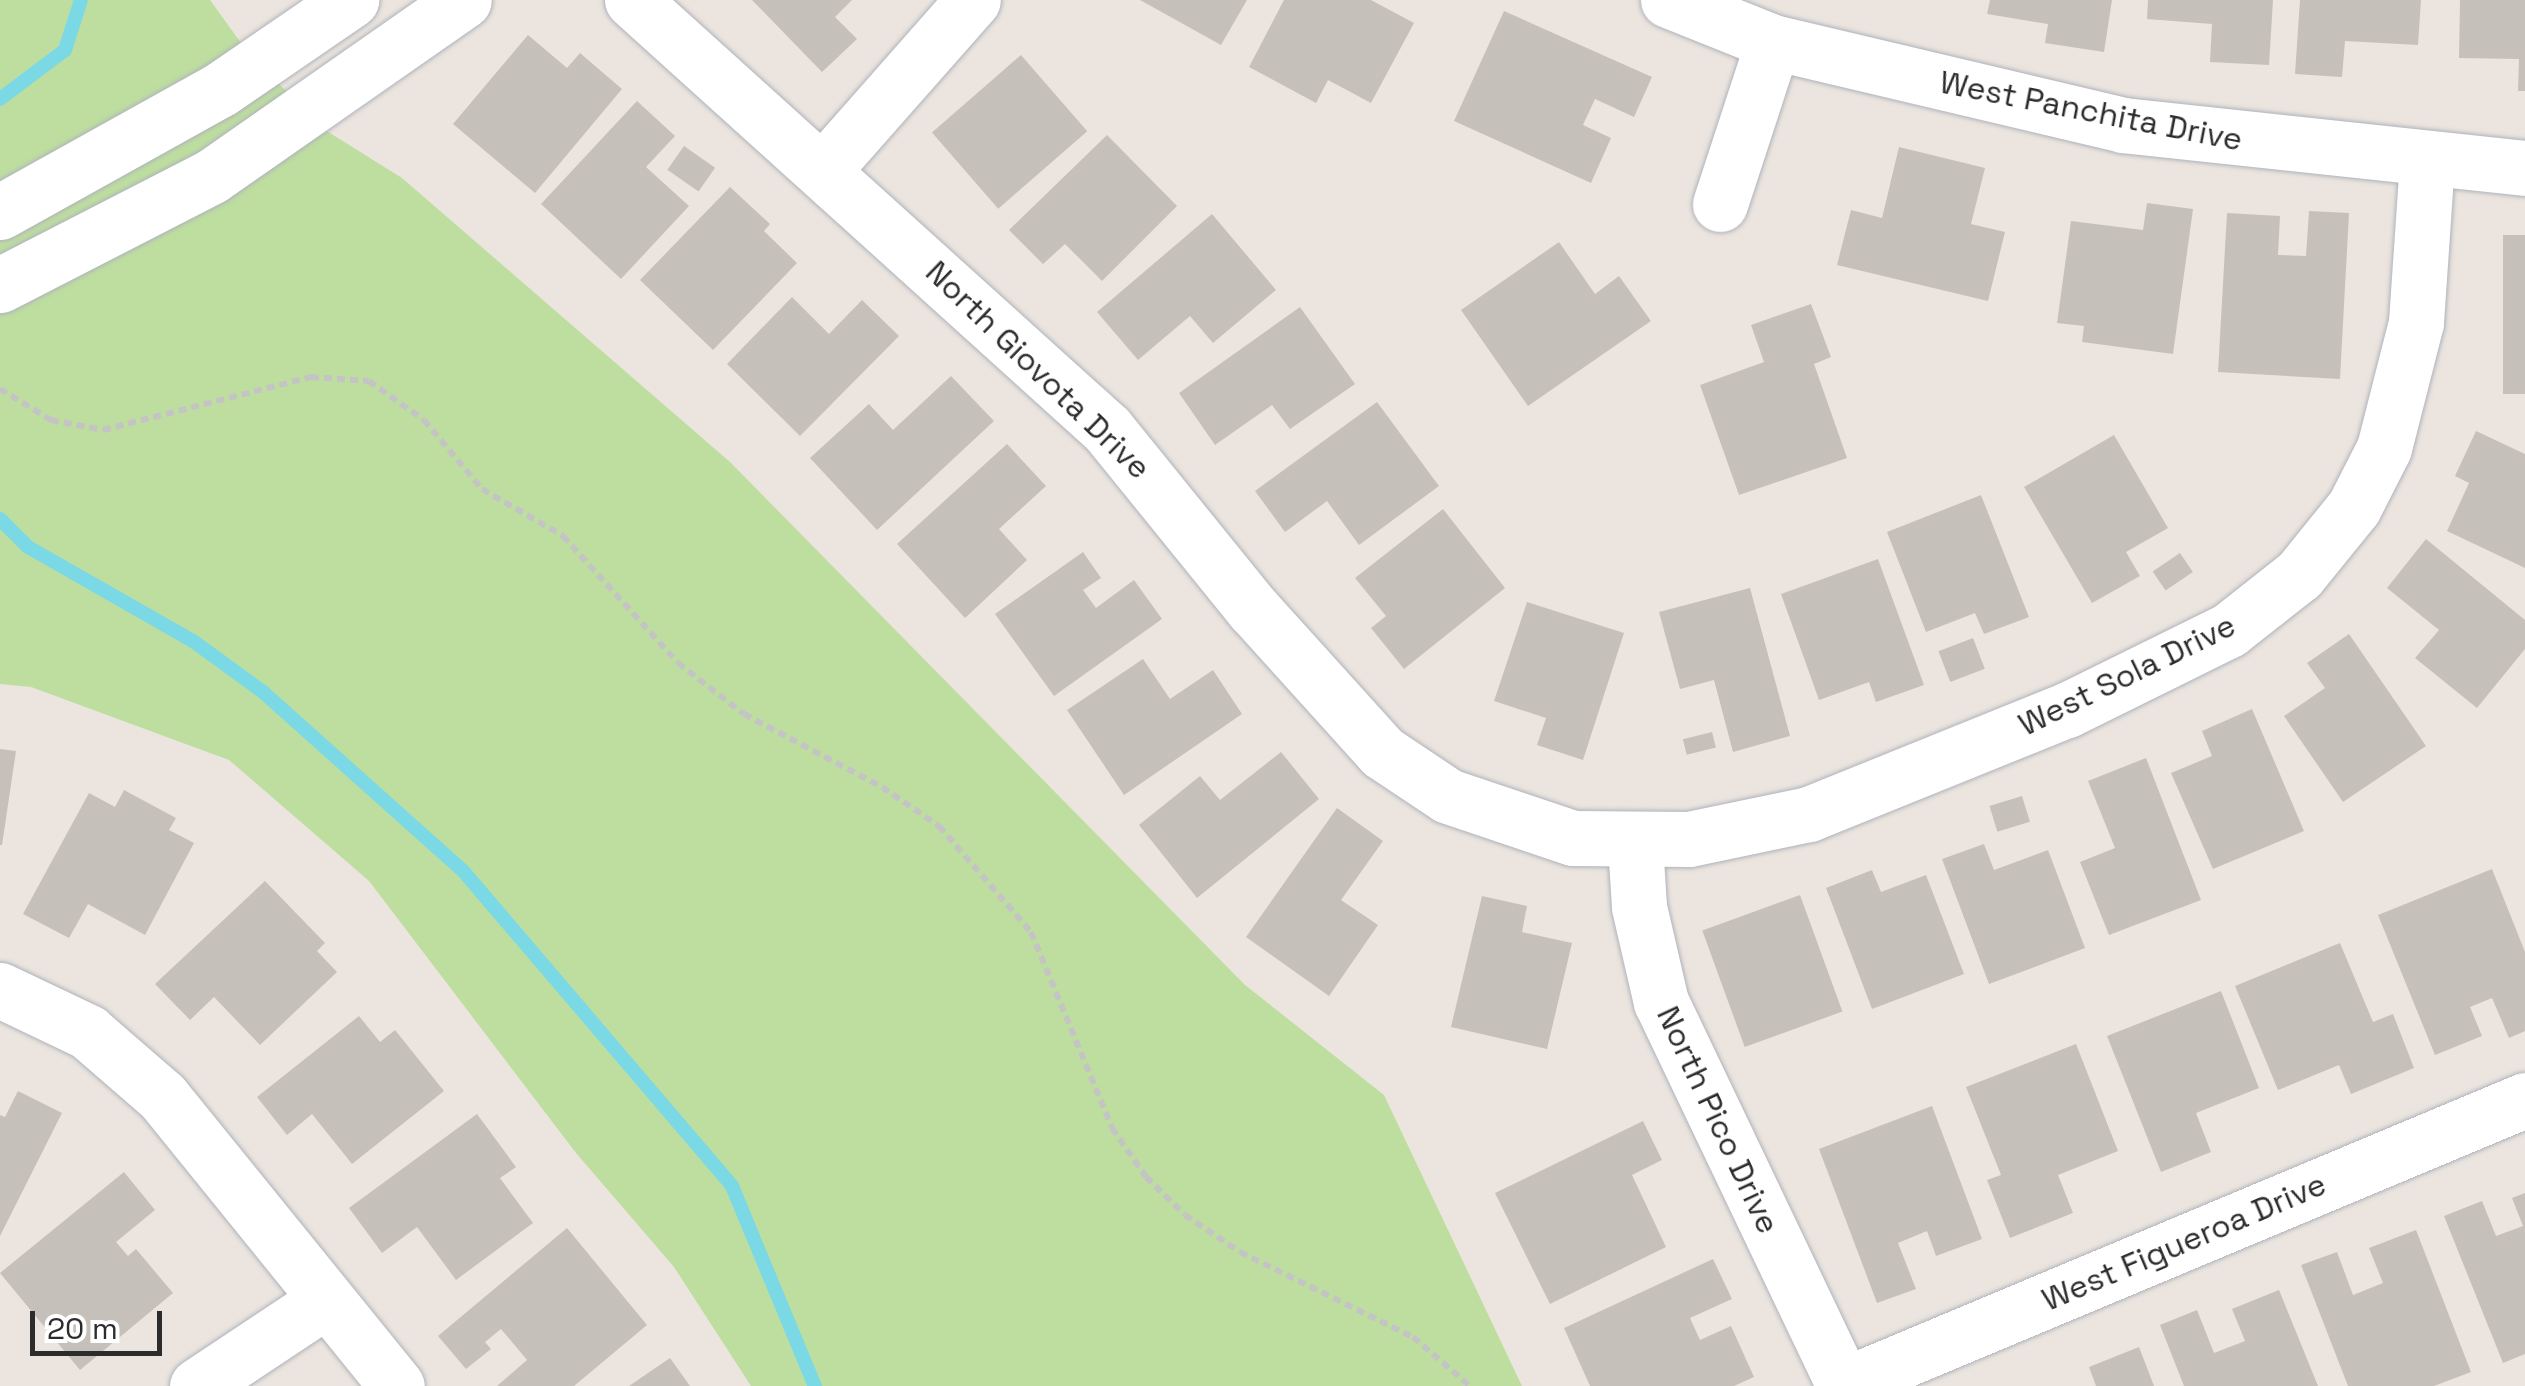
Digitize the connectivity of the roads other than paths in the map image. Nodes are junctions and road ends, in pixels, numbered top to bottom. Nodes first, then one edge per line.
1 (352, 0) edge
2 (464, 0) edge
3 (632, 0) edge
4 (973, 0) edge
5 (1668, 0) edge
6 (1773, 42) junction
7 (2426, 161) junction
8 (2525, 168) edge
9 (824, 169) junction
10 (1720, 204) dead end
11 (0, 212) edge
12 (0, 285) edge
13 (1635, 842) junction
14 (0, 990) edge
15 (2525, 1100) edge
16 (326, 1302) junction
17 (1844, 1385) edge
18 (197, 1386) edge
19 (396, 1386) edge

1 - 11 street
2 - 12 street
3 - 9 street, North Giovota Drive
4 - 9 street
5 - 6 street, West Panchita Drive
6 - 7 street, West Panchita Drive
6 - 10 street
7 - 8 street, West Panchita Drive
7 - 13 street, West Sola Drive
9 - 13 street, North Giovota Drive
13 - 17 street, North Pico Drive
14 - 16 street
15 - 17 street, West Figueroa Drive
16 - 18 street
16 - 19 street

